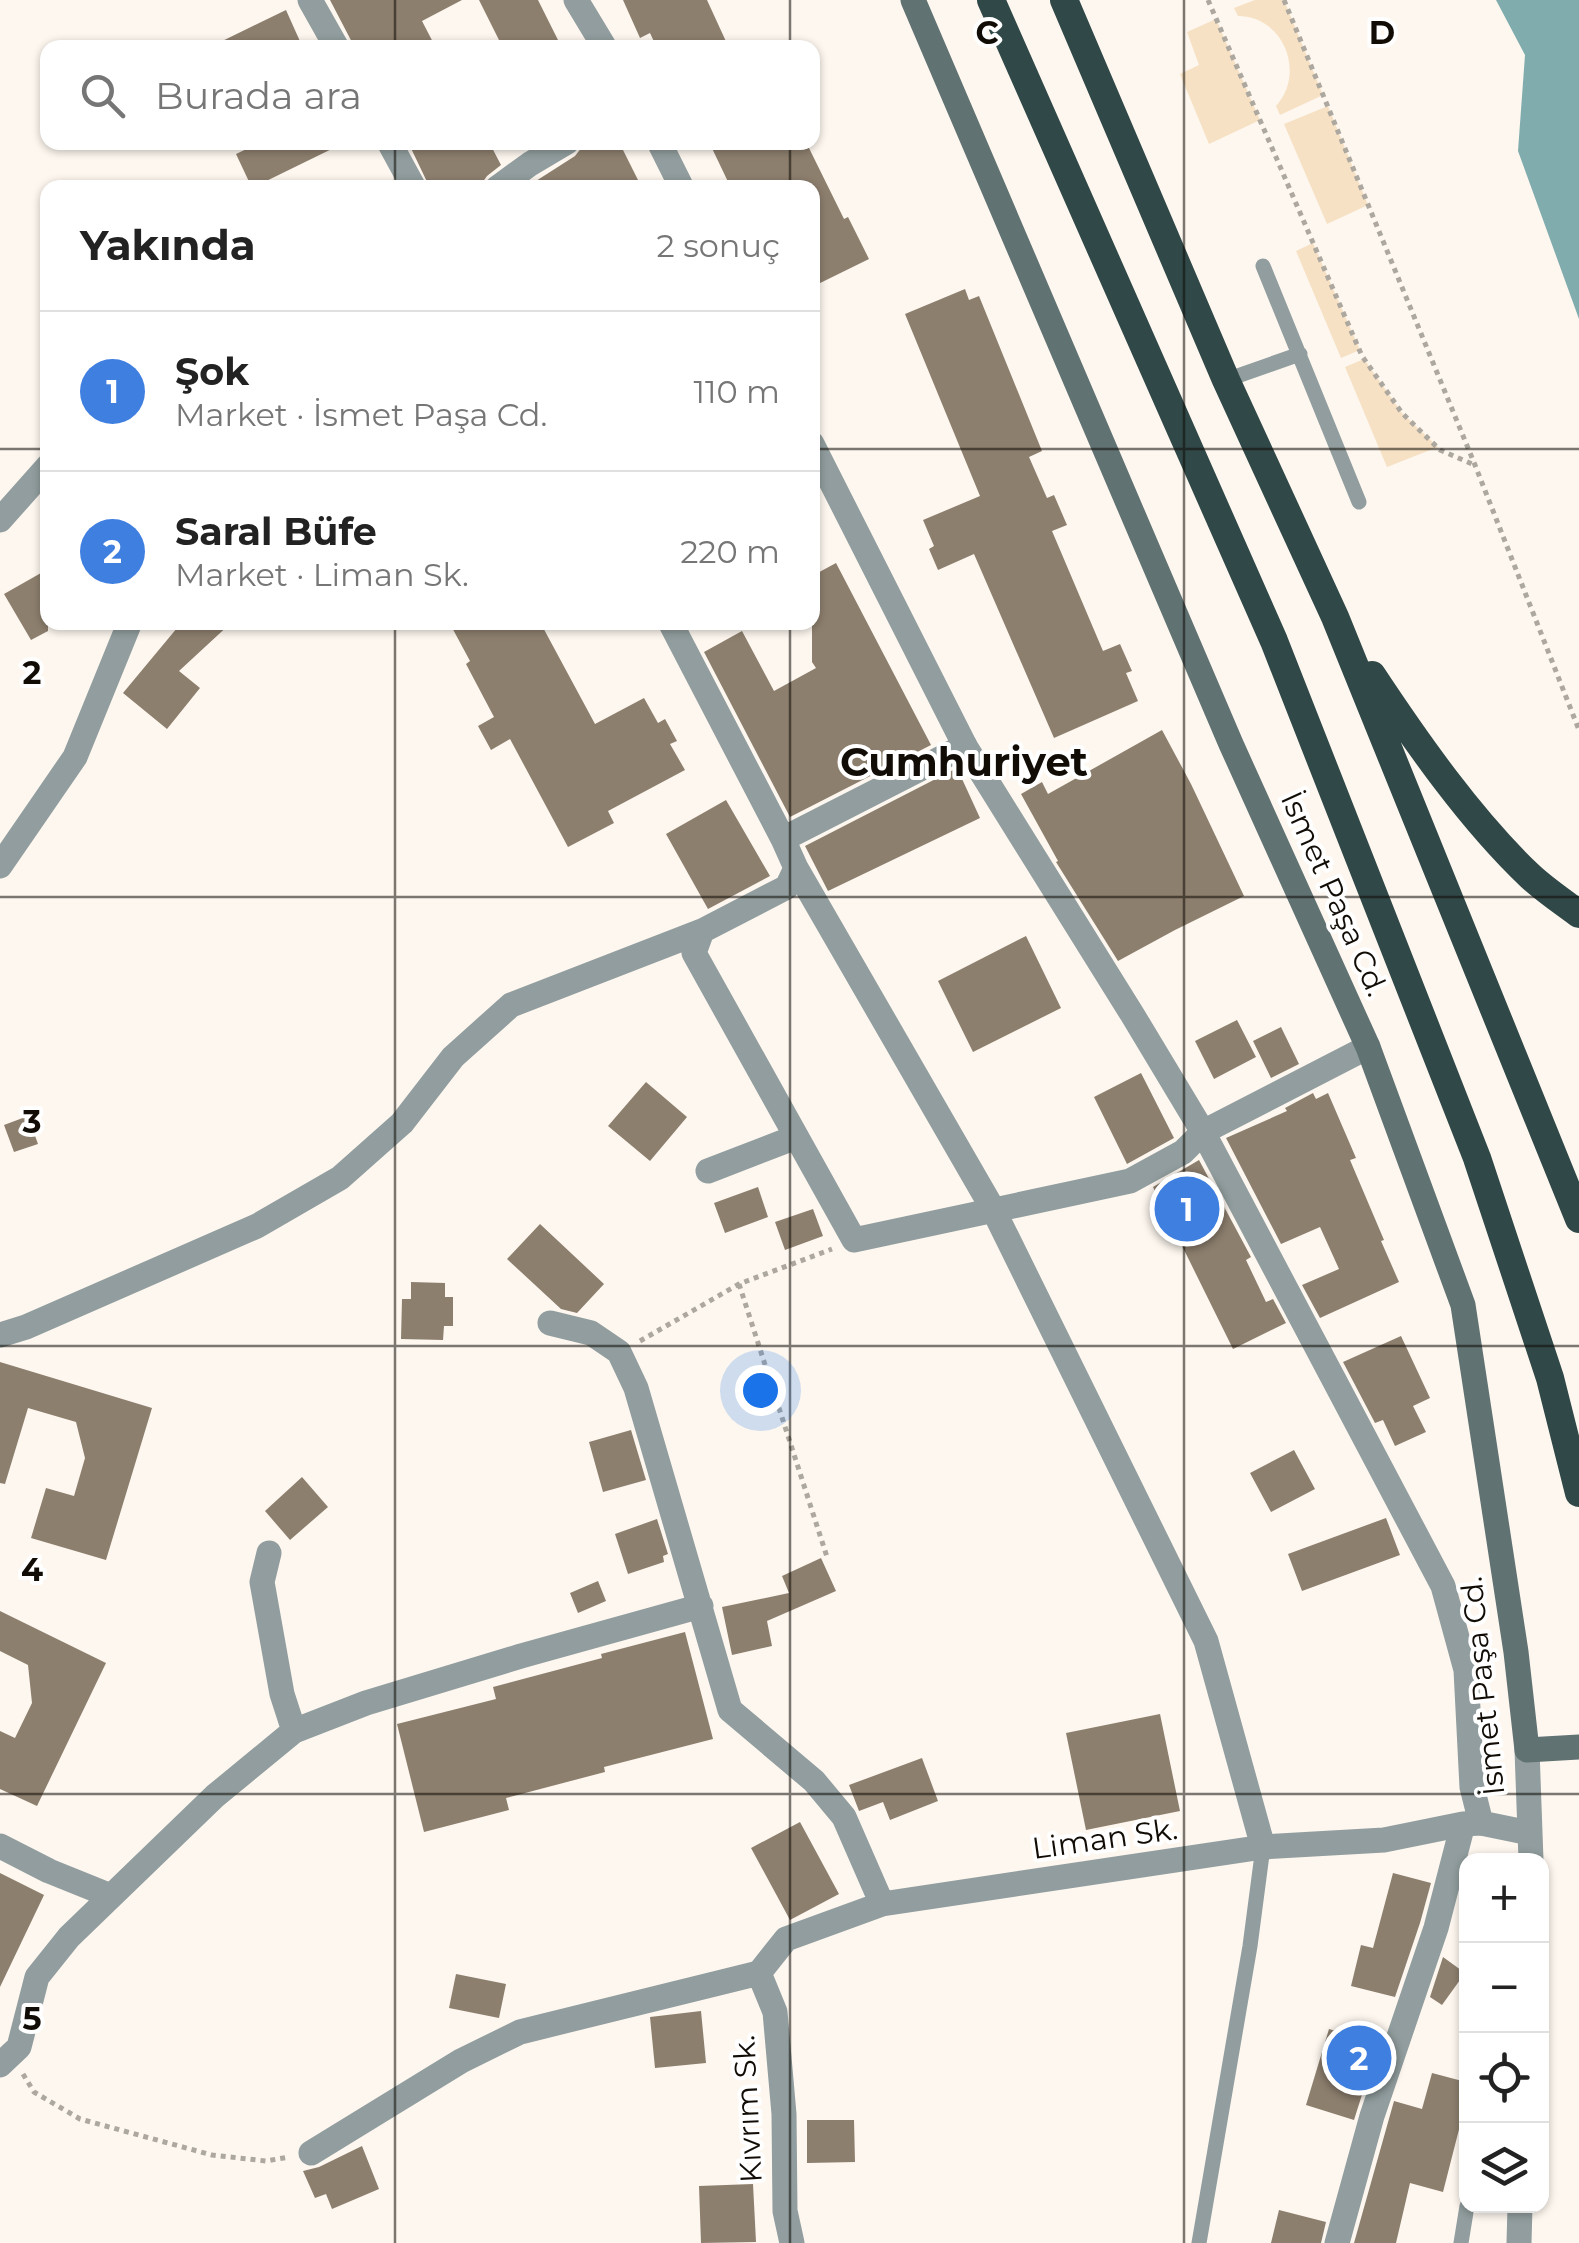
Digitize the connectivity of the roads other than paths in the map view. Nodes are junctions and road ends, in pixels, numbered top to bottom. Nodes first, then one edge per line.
1 (310, 0) edge
2 (576, 0) edge
3 (913, 0) edge
4 (991, 0) edge
5 (1064, 0) edge
6 (332, 40) edge
7 (600, 40) edge
8 (393, 150) edge
9 (554, 150) edge
10 (664, 150) edge
11 (410, 180) edge
12 (508, 180) edge
13 (678, 180) edge
14 (1264, 266) dead end
15 (1300, 354) junction
16 (1226, 380) junction
17 (820, 460) edge
18 (40, 475) edge
19 (1359, 502) dead end
20 (0, 520) edge
21 (1336, 618) junction
22 (127, 630) edge
23 (674, 630) edge
24 (965, 746) junction
25 (783, 839) junction
26 (0, 866) edge
27 (796, 868) junction
28 (1579, 914) edge
29 (702, 931) junction
30 (1368, 1047) junction
31 (1202, 1132) junction
32 (796, 1138) junction
33 (708, 1171) dead end
34 (994, 1211) junction
35 (1579, 1219) edge
36 (550, 1324) dead end
37 (0, 1335) edge
38 (1579, 1493) edge
39 (269, 1553) dead end
40 (701, 1606) junction
41 (294, 1731) junction
42 (1579, 1747) edge
43 (1526, 1750) junction
44 (1472, 1823) junction
45 (1530, 1833) junction
46 (0, 1846) edge
47 (1263, 1847) junction
48 (1531, 1853) edge
49 (111, 1896) junction
50 (882, 1904) junction
51 (759, 1973) junction
52 (5, 2060) edge
53 (312, 2153) road end
54 (1466, 2213) edge
55 (1520, 2213) edge
56 (792, 2243) edge
57 (1199, 2243) edge
58 (1338, 2243) edge
59 (1460, 2243) edge
60 (1518, 2243) edge

1 - 6 street
2 - 7 street
3 - 30 main road, İsmet Paşa Cd.
4 - 38 highway
5 - 16 highway
8 - 11 street
9 - 12 street
10 - 13 street
14 - 15 lane
15 - 16 lane
15 - 19 lane
16 - 21 highway
17 - 24 street
18 - 20 street
21 - 28 highway
21 - 35 highway
22 - 26 street
23 - 25 street
24 - 25 street
24 - 31 street
25 - 27 street
27 - 29 street
27 - 34 street
29 - 32 street
29 - 37 street
30 - 31 street
30 - 43 main road, İsmet Paşa Cd.
31 - 34 street
31 - 44 street
32 - 33 street
32 - 34 street
34 - 47 street
36 - 40 street
39 - 41 street
40 - 41 street
40 - 50 street
41 - 49 street
42 - 43 main road
43 - 45 street, İsmet Paşa Cd.
44 - 45 street
44 - 47 street, Liman Sk.
44 - 58 street
45 - 48 street, İsmet Paşa Cd.
46 - 49 street
47 - 50 street, Liman Sk.
47 - 57 lane
49 - 52 street
50 - 51 street, Liman Sk.
51 - 53 street
51 - 56 street, Kıvrım Sk.
54 - 59 lane
55 - 60 street

